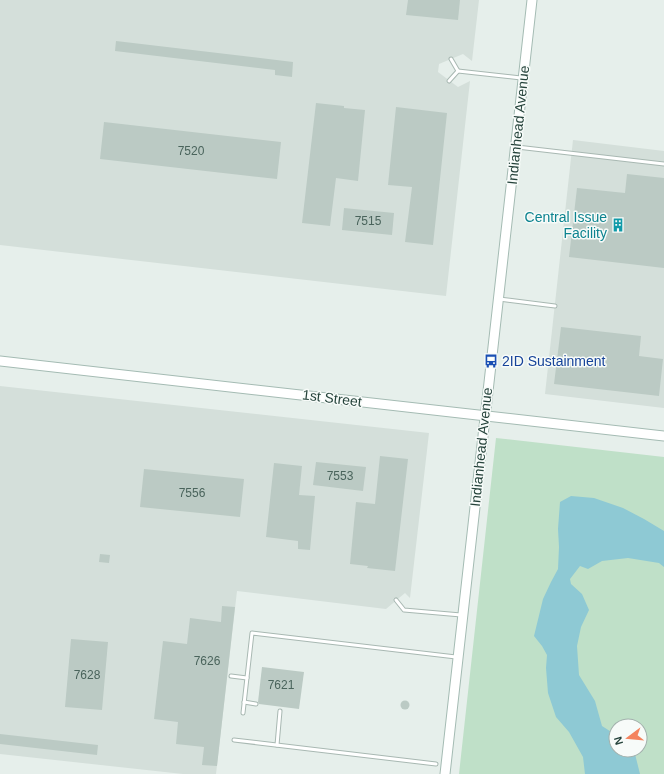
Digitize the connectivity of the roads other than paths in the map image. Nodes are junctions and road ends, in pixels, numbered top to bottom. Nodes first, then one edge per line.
1 (532, 0) edge
2 (451, 59) dead end
3 (458, 70) junction
4 (523, 78) junction
5 (449, 81) dead end
6 (515, 147) junction
7 (664, 164) edge
8 (498, 299) junction
9 (555, 306) dead end
10 (0, 360) edge
11 (484, 416) junction
12 (664, 436) edge
13 (396, 600) dead end
14 (462, 616) junction
15 (458, 657) junction
16 (231, 676) dead end
17 (247, 678) junction
18 (244, 702) junction
19 (256, 704) dead end
20 (280, 711) dead end
21 (243, 713) dead end
22 (234, 740) dead end
23 (277, 745) junction
24 (436, 764) dead end
25 (445, 774) edge

1 - 4 main road, Indianhead Avenue
2 - 3 lane
3 - 4 lane
3 - 5 lane
4 - 6 main road, Indianhead Avenue
6 - 7 lane
6 - 8 main road, Indianhead Avenue
8 - 9 lane
8 - 11 main road, Indianhead Avenue
10 - 11 main road, 1st Street
11 - 12 main road, 1st Street
11 - 14 main road, Indianhead Avenue
13 - 14 lane
14 - 15 main road, Indianhead Avenue
15 - 17 lane
15 - 25 main road, Indianhead Avenue
16 - 17 lane
17 - 18 lane
18 - 19 lane
18 - 21 lane
20 - 23 lane
22 - 23 lane
23 - 24 lane

